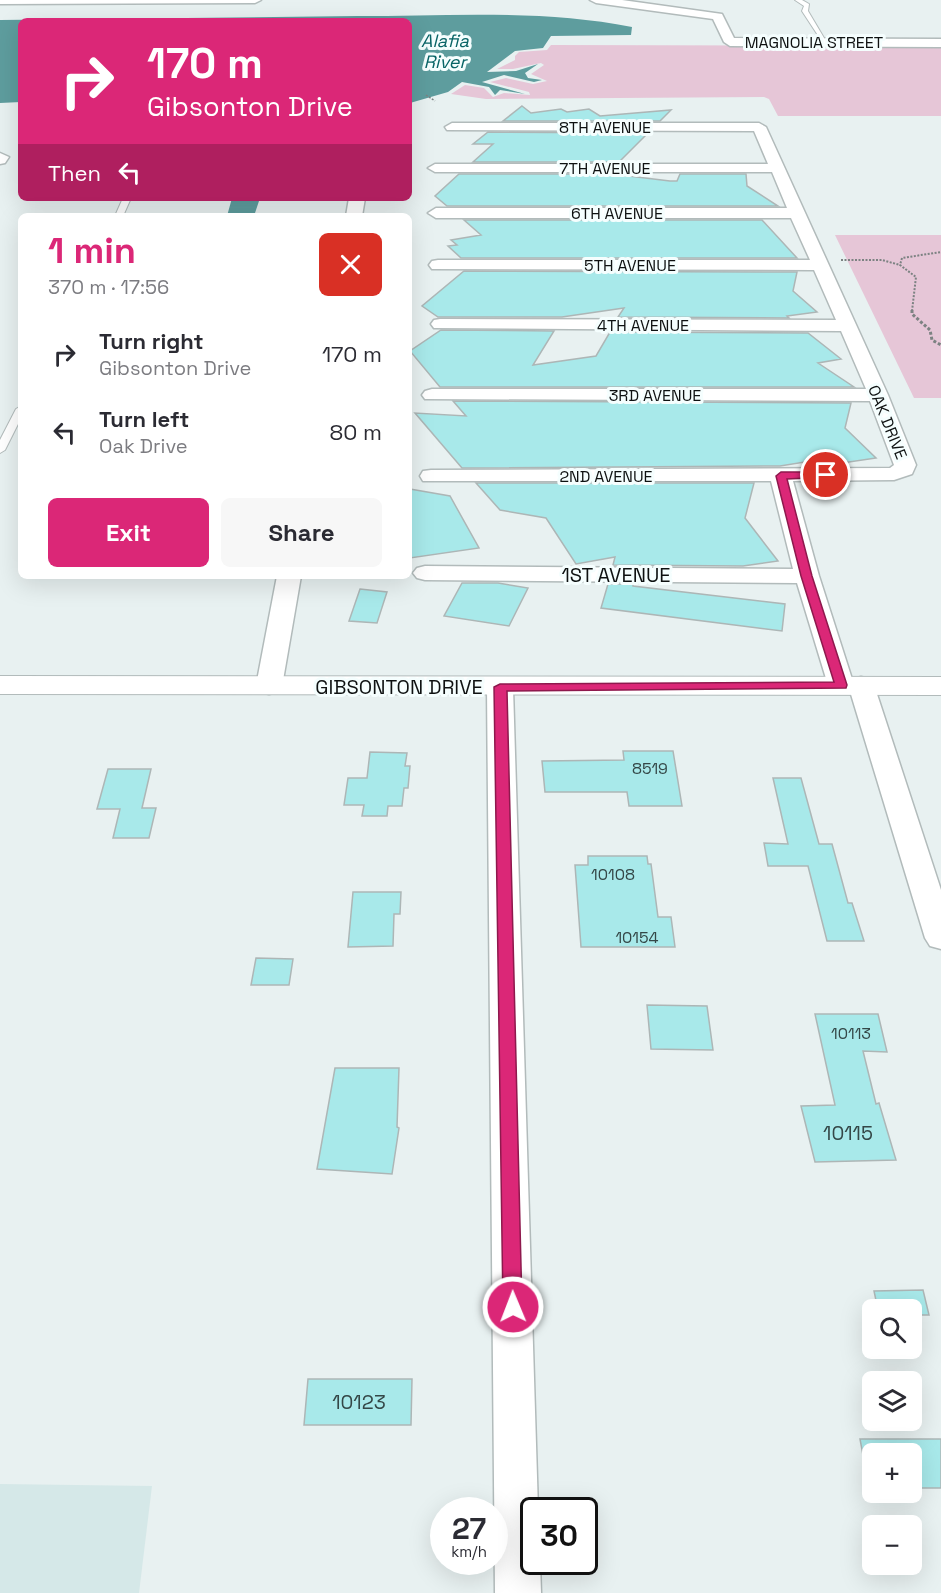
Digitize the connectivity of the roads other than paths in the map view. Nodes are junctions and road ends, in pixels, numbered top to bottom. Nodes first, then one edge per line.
1 (255, 0) edge
2 (596, 0) edge
3 (798, 0) edge
4 (0, 1) edge
5 (825, 42) junction
6 (941, 43) edge
7 (452, 127) dead end
8 (759, 127) joint
9 (435, 168) dead end
10 (776, 168) junction
11 (436, 213) dead end
12 (799, 213) junction
13 (820, 263) junction
14 (438, 265) dead end
15 (440, 324) dead end
16 (845, 326) junction
17 (432, 394) dead end
18 (878, 394) junction
19 (18, 415) edge
20 (0, 450) edge
21 (431, 476) dead end
22 (781, 476) junction
23 (425, 573) dead end
24 (807, 576) junction
25 (288, 579) edge
26 (0, 685) edge
27 (851, 685) junction
28 (269, 686) junction
29 (941, 686) edge
30 (500, 687) junction
31 (941, 938) edge
32 (518, 1593) edge

1 - 4 street
2 - 5 street, MAGNOLIA STREET
3 - 5 lane
5 - 6 street, MAGNOLIA STREET
7 - 8 street, 8TH AVENUE
8 - 10 street, OAK DRIVE
9 - 10 street, 7TH AVENUE
10 - 12 street, OAK DRIVE
11 - 12 street, 6TH AVENUE
12 - 13 street, OAK DRIVE
13 - 14 street, 5TH AVENUE
13 - 16 street, OAK DRIVE
15 - 16 street, 4TH AVENUE
16 - 18 street, OAK DRIVE
17 - 18 street, 3RD AVENUE
18 - 22 street, OAK DRIVE
19 - 20 lane
21 - 22 street, 2ND AVENUE
22 - 24 street
23 - 24 street, 1ST AVENUE
24 - 27 street
25 - 28 street
26 - 28 main road, GIBSONTON DRIVE
27 - 29 main road, GIBSONTON DRIVE
27 - 30 main road, GIBSONTON DRIVE
27 - 31 street
28 - 30 main road, GIBSONTON DRIVE
30 - 32 street

